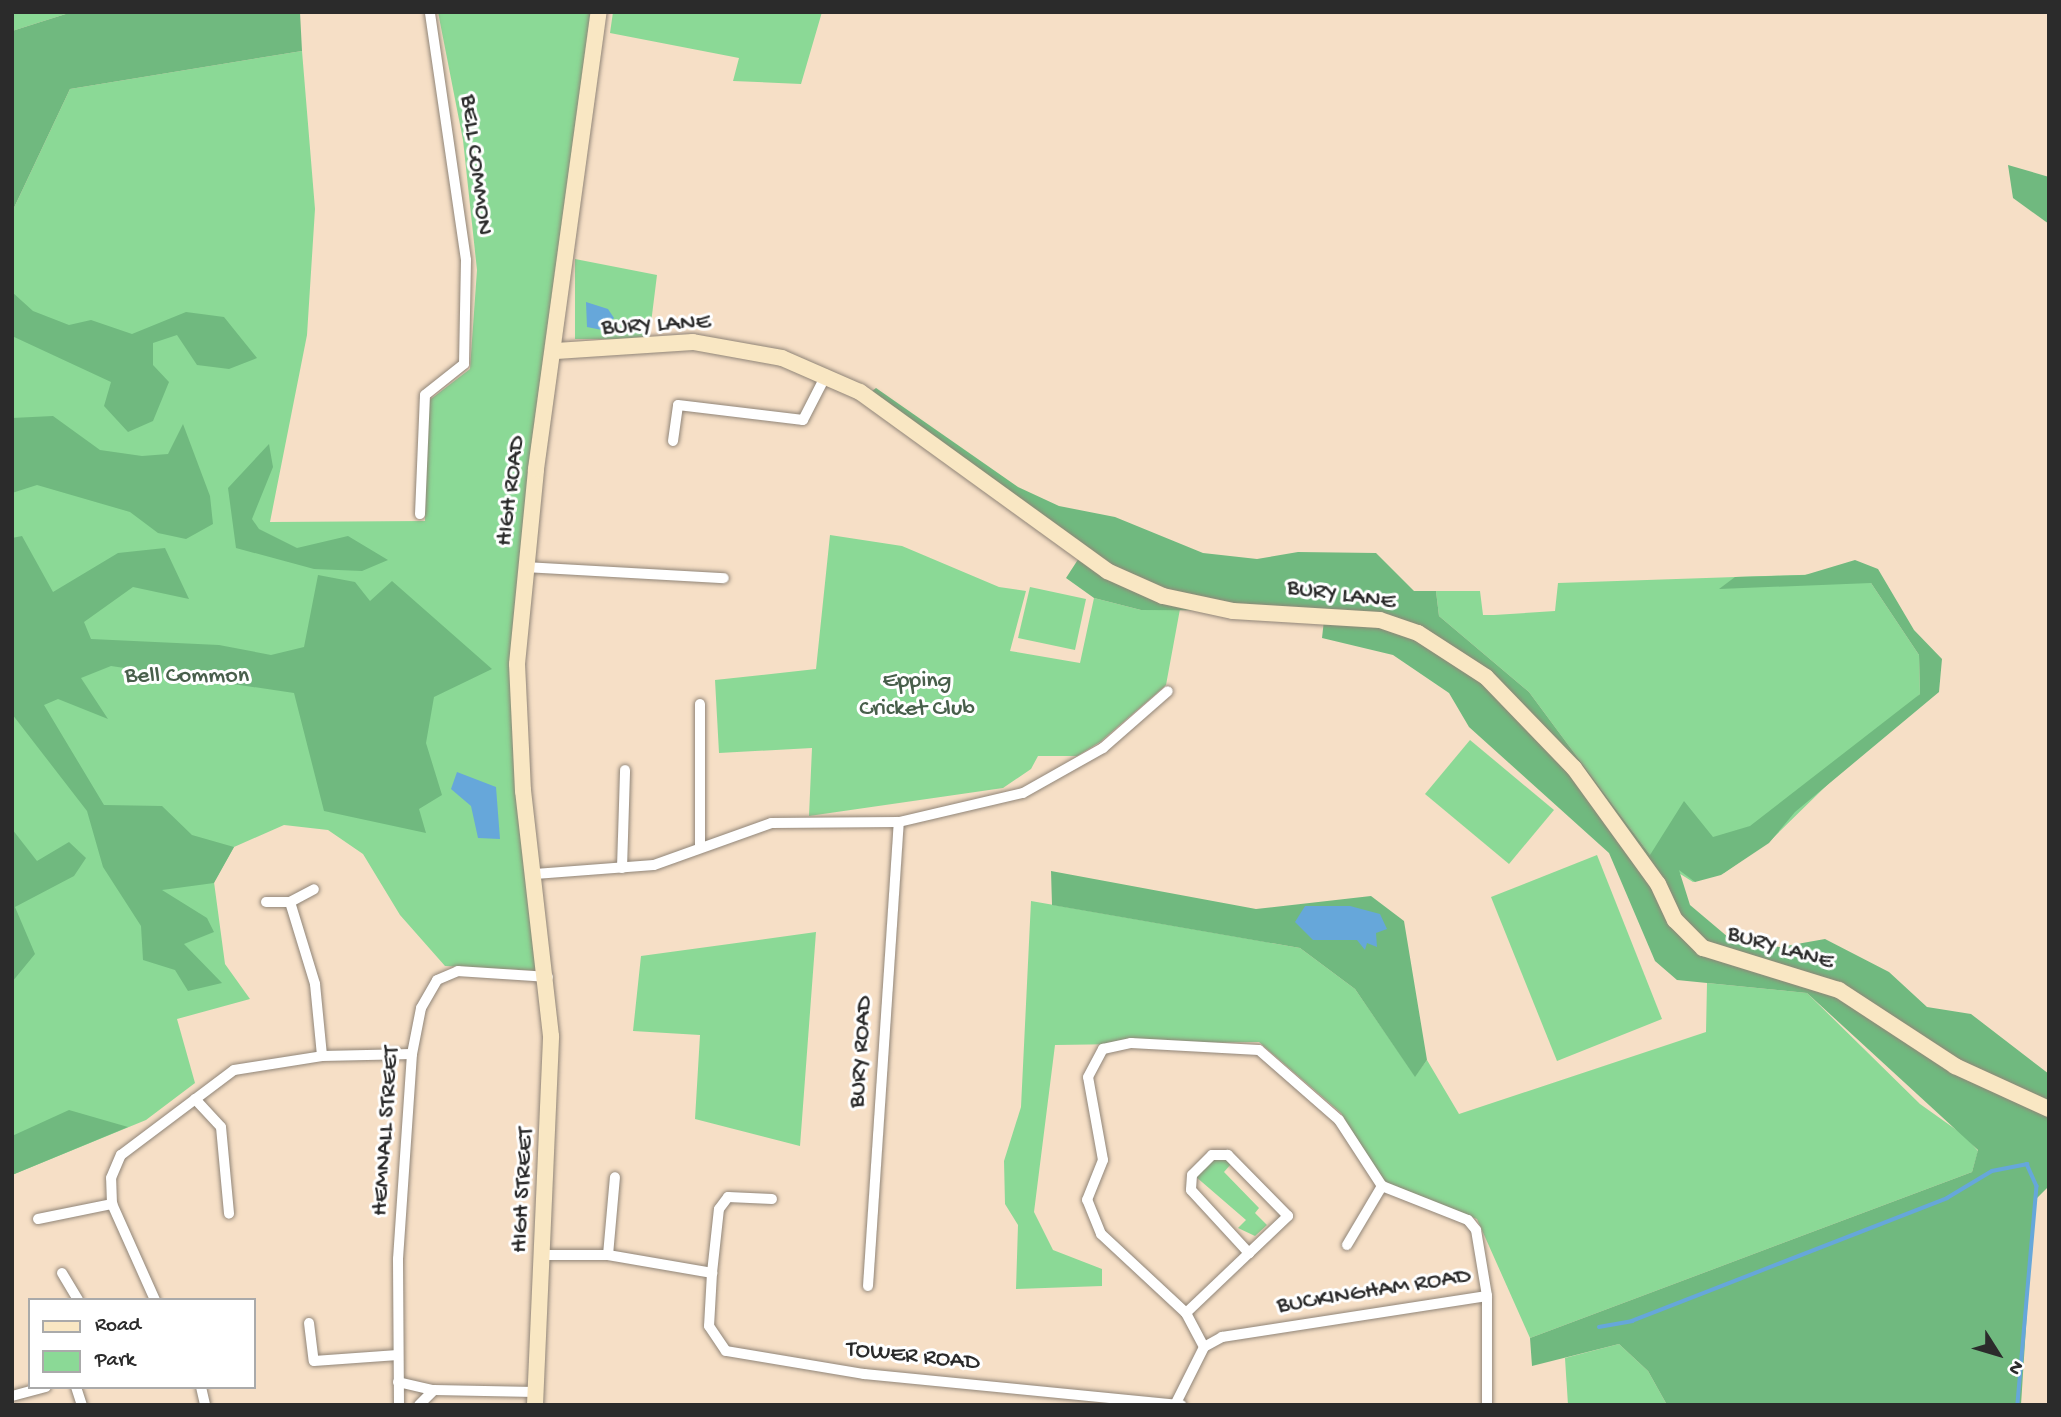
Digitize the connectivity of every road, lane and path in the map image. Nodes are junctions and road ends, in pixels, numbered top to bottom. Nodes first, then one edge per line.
1 (430, 12) edge
2 (599, 12) edge
3 (556, 351) junction
4 (825, 375) junction
5 (673, 441) dead end
6 (420, 514) dead end
7 (525, 567) junction
8 (724, 578) dead end
9 (1168, 691) dead end
10 (701, 704) dead end
11 (625, 770) dead end
12 (899, 822) junction
13 (700, 846) junction
14 (622, 868) junction
15 (535, 874) junction
16 (314, 889) dead end
17 (266, 902) dead end
18 (290, 902) junction
19 (548, 977) junction
20 (412, 1054) junction
21 (322, 1056) junction
22 (195, 1098) junction
23 (2049, 1108) edge
24 (615, 1177) dead end
25 (1382, 1186) junction
26 (772, 1199) dead end
27 (112, 1204) junction
28 (229, 1214) dead end
29 (38, 1219) dead end
30 (1346, 1245) dead end
31 (1249, 1254) junction
32 (544, 1255) junction
33 (608, 1255) junction
34 (62, 1273) dead end
35 (712, 1273) junction
36 (868, 1286) dead end
37 (1486, 1296) junction
38 (77, 1298) edge
39 (154, 1298) edge
40 (1186, 1313) junction
41 (309, 1323) dead end
42 (1204, 1347) junction
43 (398, 1355) junction
44 (398, 1382) junction
45 (38, 1389) edge
46 (434, 1390) junction
47 (12, 1396) edge
48 (535, 1398) edge
49 (1179, 1404) edge
50 (399, 1405) edge
51 (419, 1405) edge
52 (1487, 1405) edge

1 - 6 street, BELL COMMON
2 - 3 main road, HIGH ROAD
3 - 4 main road, BURY LANE
3 - 7 main road, HIGH ROAD
4 - 5 street
4 - 23 main road, BURY LANE
7 - 8 street
7 - 15 main road, HIGH ROAD
9 - 12 street
10 - 13 street
11 - 14 street
12 - 13 street
12 - 36 street, BURY ROAD
13 - 14 street
14 - 15 street
15 - 19 main road, HIGH ROAD
16 - 18 street
17 - 18 street
18 - 21 street
19 - 20 street, HEMNALL STREET
19 - 32 main road, HIGH STREET
20 - 21 street
20 - 43 street, HEMNALL STREET
21 - 22 street
22 - 27 street
22 - 28 street
24 - 33 street
25 - 30 street
25 - 37 street, BUCKINGHAM ROAD
25 - 40 street
26 - 35 street, TOWER ROAD
27 - 29 street
27 - 39 street
31 - 31 street
31 - 40 street
32 - 33 street
32 - 48 main road, HIGH STREET
33 - 35 street
34 - 38 street
35 - 49 street, TOWER ROAD
37 - 42 street, BUCKINGHAM ROAD
37 - 52 street
40 - 42 street
41 - 43 street
42 - 49 street
43 - 44 street, HEMNALL STREET
44 - 46 street
44 - 50 street, HEMNALL STREET
45 - 47 street
46 - 48 street
46 - 51 street

